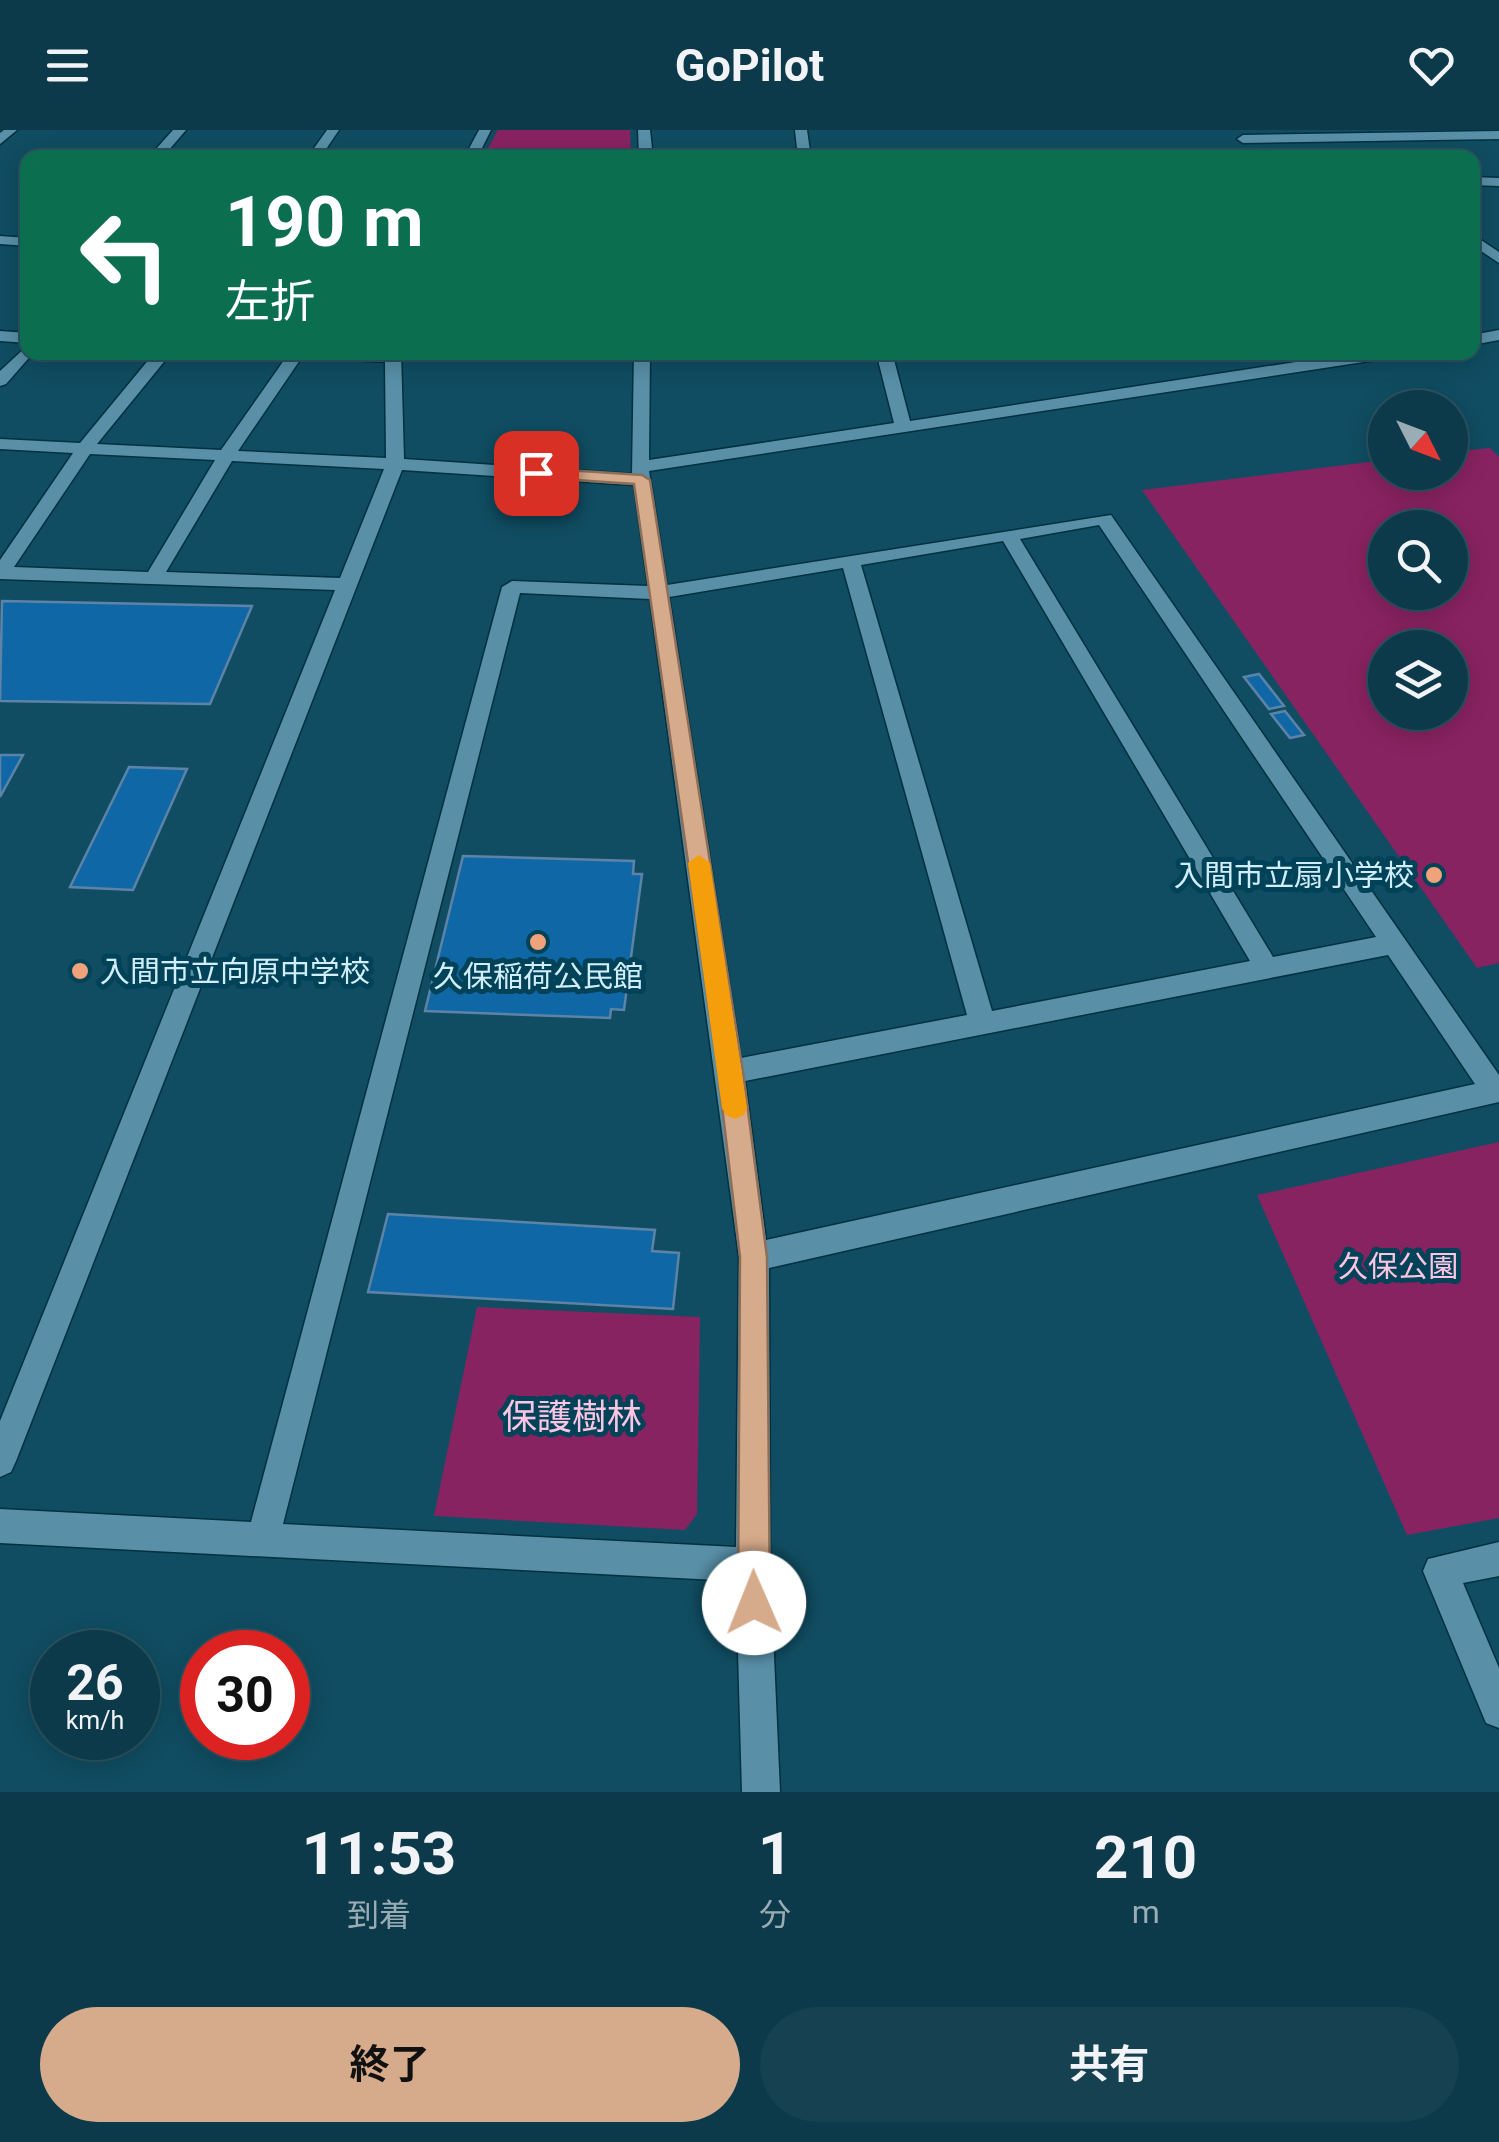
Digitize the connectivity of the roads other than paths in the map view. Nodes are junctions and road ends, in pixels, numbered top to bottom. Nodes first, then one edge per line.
1 (11, 130) edge
2 (180, 130) edge
3 (1240, 135) edge
4 (1499, 135) edge
5 (0, 140) edge
6 (161, 150) edge
7 (20, 359) edge
8 (157, 360) edge
9 (289, 360) edge
10 (393, 360) edge
11 (642, 360) edge
12 (886, 360) edge
13 (1343, 360) edge
14 (0, 381) edge
15 (903, 427) junction
16 (0, 444) edge
17 (86, 446) junction
18 (227, 454) junction
19 (396, 464) junction
20 (641, 473) junction
21 (1009, 536) junction
22 (852, 562) junction
23 (154, 578) junction
24 (350, 584) junction
25 (658, 592) junction
26 (1393, 944) junction
27 (1266, 967) junction
28 (983, 1026) junction
29 (730, 1072) junction
30 (1497, 1091) edge
31 (754, 1257) junction
32 (0, 1461) edge
33 (0, 1526) edge
34 (262, 1542) junction
35 (1499, 1559) edge
36 (753, 1565) junction
37 (1499, 1710) edge
38 (761, 1792) edge

1 - 5 street
2 - 6 street
3 - 4 street
7 - 14 street
8 - 17 street
9 - 18 street
10 - 19 street
11 - 20 street
12 - 15 street
13 - 15 street
15 - 20 street
16 - 17 street
17 - 18 street
17 - 23 street
18 - 19 street
18 - 23 street
19 - 20 street
19 - 24 street
20 - 25 street
21 - 22 street
21 - 26 street
21 - 27 street
22 - 25 street
22 - 28 street
23 - 24 street
24 - 32 street
25 - 29 street
25 - 34 street
26 - 27 street
26 - 30 street
27 - 28 street
28 - 29 street
29 - 31 street
30 - 31 street
31 - 36 street
33 - 34 street
34 - 36 street
35 - 37 street
36 - 38 street

